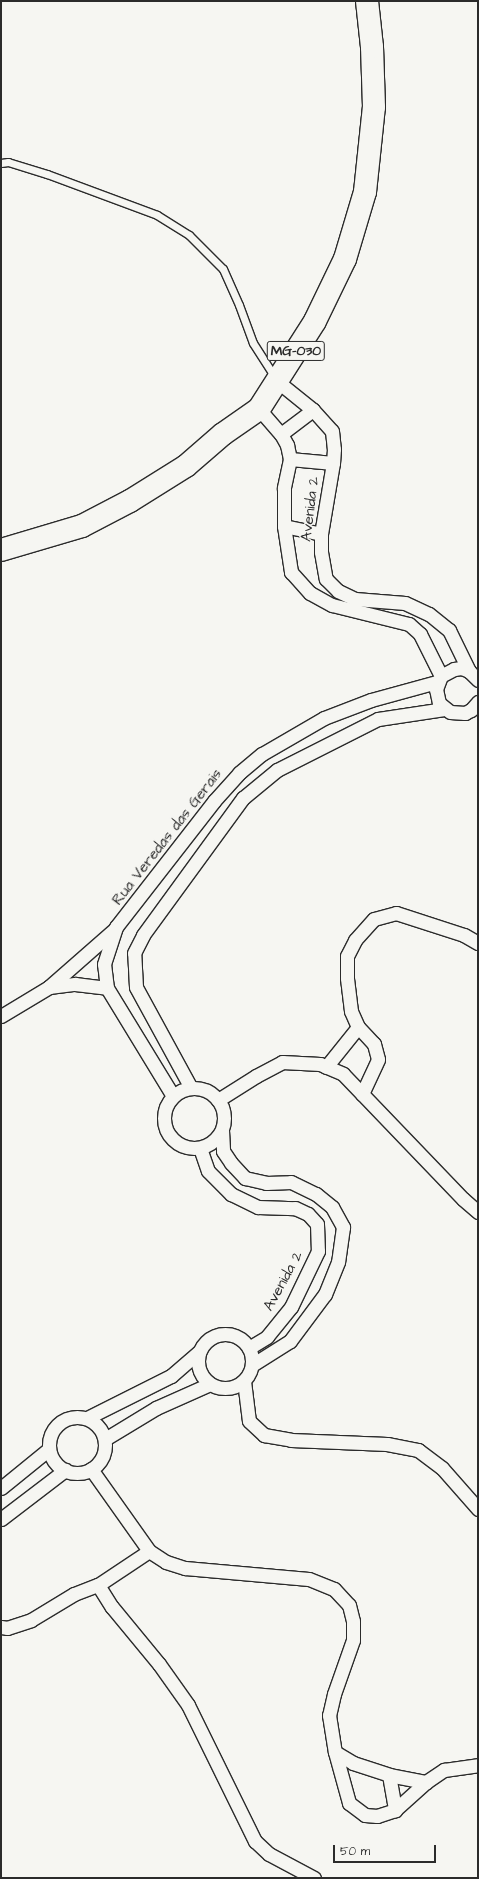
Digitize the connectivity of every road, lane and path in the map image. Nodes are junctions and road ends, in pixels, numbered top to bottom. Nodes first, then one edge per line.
1 (367, 1) edge
2 (1, 163) edge
3 (277, 381) junction
4 (259, 409) junction
5 (313, 410) junction
6 (281, 434) junction
7 (290, 459) junction
8 (333, 463) junction
9 (284, 526) junction
10 (321, 534) junction
11 (2, 550) edge
12 (473, 676) edge
13 (439, 679) junction
14 (478, 702) edge
15 (444, 709) junction
16 (116, 927) junction
17 (478, 942) edge
18 (49, 987) junction
19 (107, 988) junction
20 (1, 1016) edge
21 (358, 1027) junction
22 (326, 1067) junction
23 (191, 1088) junction
24 (362, 1094) junction
25 (173, 1096) junction
26 (218, 1100) junction
27 (222, 1130) junction
28 (200, 1148) junction
29 (478, 1212) edge
30 (249, 1348) junction
31 (200, 1351) junction
32 (252, 1365) junction
33 (244, 1381) junction
34 (210, 1384) junction
35 (87, 1418) junction
36 (105, 1439) junction
37 (49, 1449) junction
38 (90, 1469) junction
39 (65, 1470) junction
40 (1, 1488) edge
41 (478, 1509) edge
42 (1, 1519) edge
43 (149, 1551) junction
44 (98, 1584) junction
45 (1, 1627) edge
46 (335, 1752) junction
47 (478, 1765) edge
48 (389, 1775) junction
49 (426, 1782) junction
50 (395, 1810) junction
51 (314, 1878) edge

1 - 3 highway, MG-030
2 - 3 lane
3 - 4 highway, MG-030
3 - 5 street, Avenida 2
4 - 6 street, Avenida 2
4 - 11 highway, MG-030
5 - 6 street
5 - 8 street, Avenida 2
6 - 7 street, Avenida 2
7 - 8 street
7 - 9 street, Avenida 2
8 - 10 street, Avenida 2
9 - 10 street
9 - 13 street, Avenida 2
10 - 12 street, Avenida 2
12 - 13 street, Rua Veredas das Gerais
13 - 15 street
13 - 16 street, Rua Veredas das Gerais
14 - 15 street
15 - 23 street
16 - 18 street
16 - 19 street, Rua Veredas das Gerais
17 - 21 street
18 - 19 street
18 - 20 street
19 - 25 street, Rua Veredas das Gerais
21 - 22 street
21 - 24 street
22 - 24 street
22 - 26 street
23 - 25 street
23 - 26 street
24 - 29 street
25 - 28 street
26 - 27 street
27 - 28 street
27 - 32 street
28 - 30 street, Avenida 2
30 - 31 street
30 - 32 street
31 - 34 street
31 - 35 street
32 - 33 street
33 - 34 street
33 - 41 street
34 - 36 street
35 - 36 street
35 - 37 street
36 - 38 street
37 - 39 street
37 - 40 street
38 - 39 street
38 - 43 street
39 - 42 street
43 - 44 street
43 - 46 street
44 - 45 street
44 - 51 street
46 - 48 street
46 - 50 street
47 - 49 street
48 - 49 street
48 - 50 street
49 - 50 street

